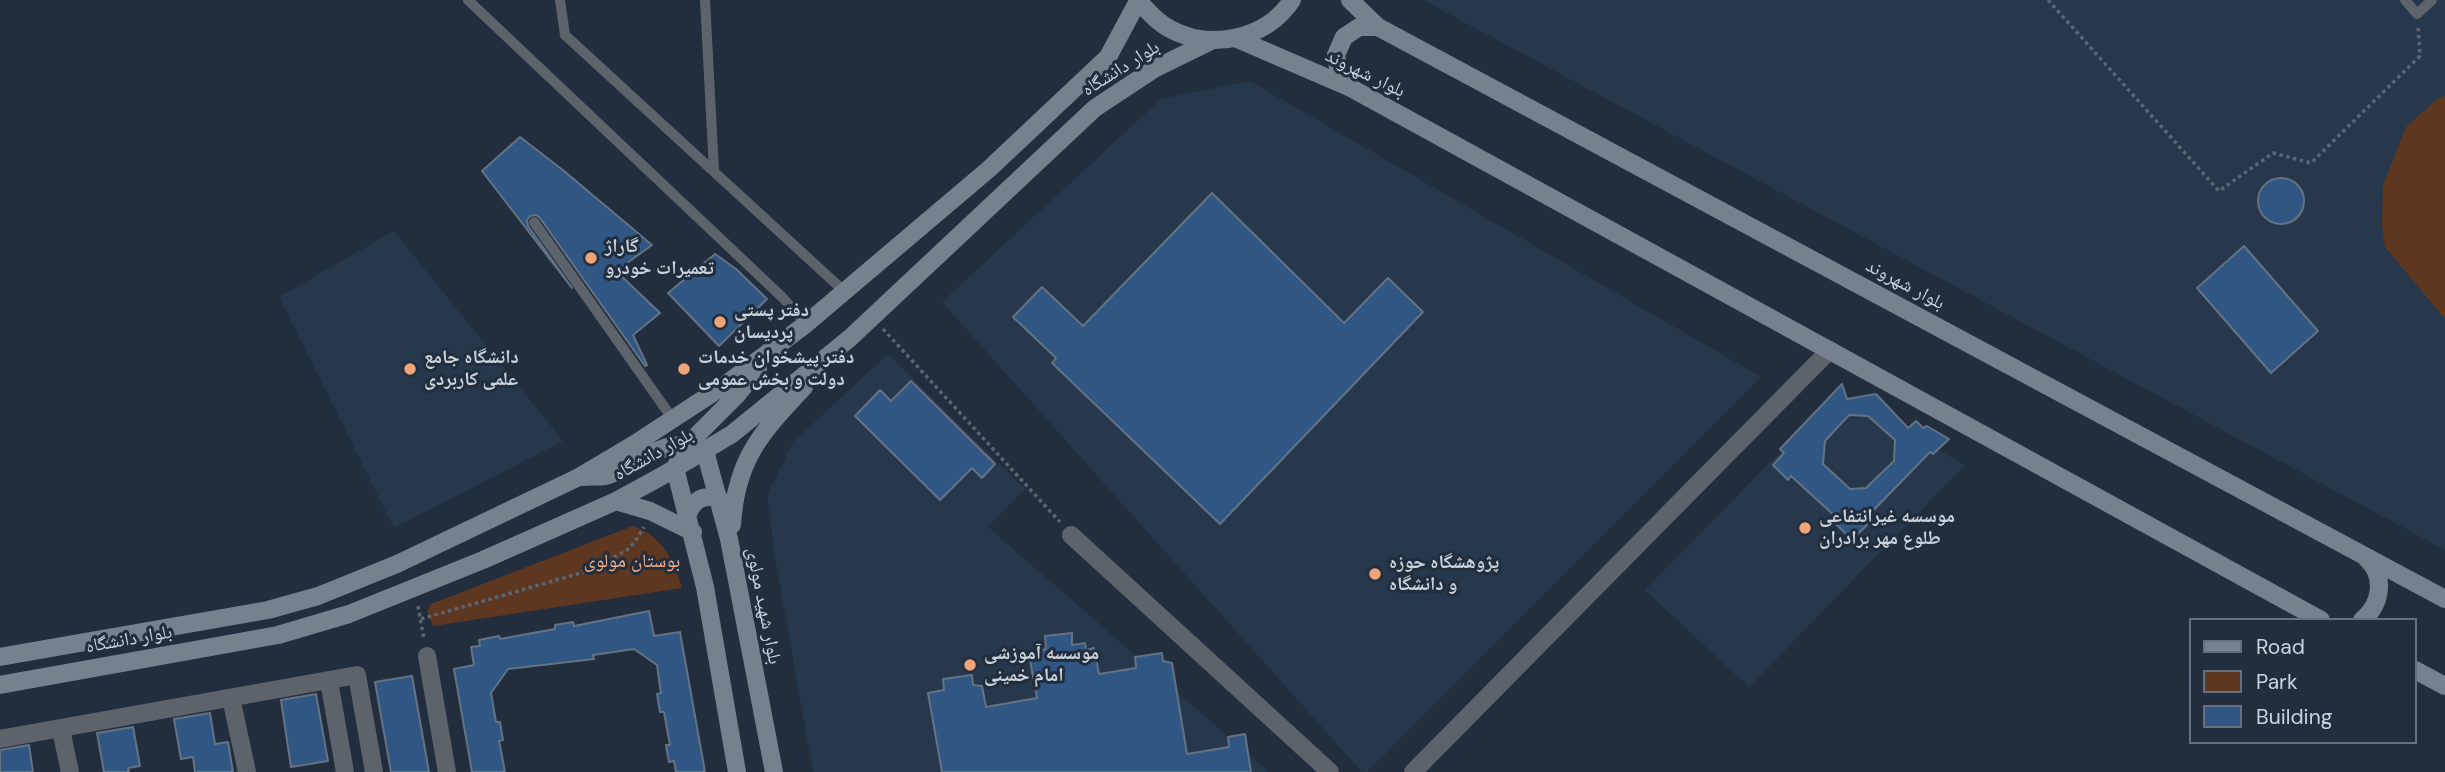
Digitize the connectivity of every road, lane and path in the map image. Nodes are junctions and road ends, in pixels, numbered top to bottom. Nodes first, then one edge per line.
1 (468, 0) edge
2 (560, 0) edge
3 (705, 0) edge
4 (1138, 0) edge
5 (1292, 0) edge
6 (1350, 0) edge
7 (2048, 0) edge
8 (2405, 0) edge
9 (2432, 0) edge
10 (2417, 14) junction
11 (1378, 27) junction
12 (1235, 38) junction
13 (1213, 40) junction
14 (1351, 88) junction
15 (713, 171) junction
16 (534, 222) dead end
17 (845, 292) junction
18 (872, 317) junction
19 (807, 324) junction
20 (850, 338) junction
21 (776, 347) junction
22 (1830, 350) junction
23 (672, 418) junction
24 (687, 445) junction
25 (705, 450) junction
26 (676, 468) junction
27 (579, 477) junction
28 (719, 498) junction
29 (616, 500) junction
30 (650, 511) junction
31 (688, 514) junction
32 (693, 532) junction
33 (1071, 535) joint
34 (729, 539) junction
35 (2362, 554) junction
36 (415, 587) junction
37 (2445, 599) edge
38 (2317, 618) edge
39 (2365, 618) edge
40 (421, 620) junction
41 (427, 656) joint
42 (0, 657) edge
43 (2417, 671) edge
44 (329, 681) junction
45 (0, 685) edge
46 (2445, 686) edge
47 (231, 698) junction
48 (61, 730) junction
49 (0, 739) edge
50 (70, 772) edge
51 (247, 772) edge
52 (345, 772) edge
53 (374, 772) edge
54 (447, 772) edge
55 (737, 772) edge
56 (775, 772) edge
57 (1330, 772) edge
58 (1413, 772) edge

1 - 19 lane
2 - 15 lane
3 - 15 lane
4 - 13 main road
4 - 17 main road, بلوار دانشگاه
5 - 12 main road
6 - 11 main road, بلوار شهروند
7 - 10 path
8 - 10 lane
9 - 10 lane
11 - 14 main road
11 - 35 main road, بلوار شهروند
12 - 13 main road
12 - 14 main road, بلوار شهروند
13 - 18 main road, بلوار دانشگاه
14 - 22 main road, بلوار شهروند
15 - 17 lane
16 - 23 lane
17 - 19 main road, بلوار دانشگاه
18 - 20 main road, بلوار دانشگاه
18 - 33 path
19 - 21 main road, بلوار دانشگاه
20 - 25 main road, بلوار دانشگاه
20 - 34 main road
21 - 23 main road, بلوار دانشگاه
21 - 24 main road
22 - 38 main road, بلوار شهروند
22 - 58 street
23 - 27 main road, بلوار دانشگاه
24 - 25 main road
24 - 26 main road
24 - 27 main road
25 - 26 main road, بلوار دانشگاه
25 - 28 main road, بلوار شهید مولوی
26 - 29 main road, بلوار دانشگاه
26 - 31 main road
27 - 42 main road, بلوار دانشگاه
28 - 31 main road
28 - 34 main road, بلوار شهید مولوی
29 - 30 main road
29 - 36 main road, بلوار دانشگاه
30 - 32 main road
30 - 40 path
31 - 32 main road
32 - 55 main road
33 - 57 street
34 - 56 main road, بلوار شهید مولوی
35 - 37 main road, بلوار شهروند
35 - 39 main road
36 - 40 path
36 - 45 main road, بلوار دانشگاه
40 - 41 path
41 - 54 street
43 - 46 main road
44 - 47 street
44 - 52 street
44 - 53 street
47 - 48 street
47 - 51 street
48 - 49 street
48 - 50 street

